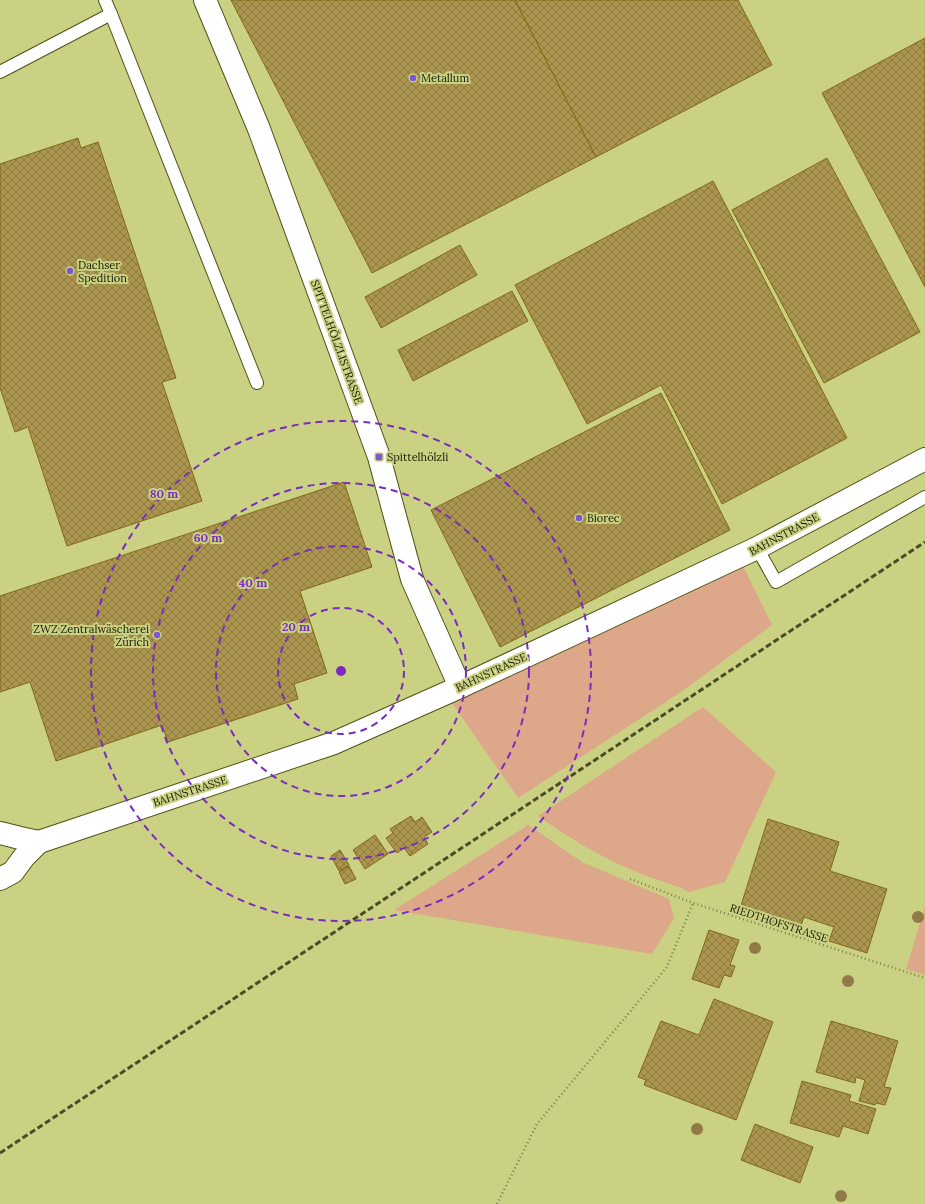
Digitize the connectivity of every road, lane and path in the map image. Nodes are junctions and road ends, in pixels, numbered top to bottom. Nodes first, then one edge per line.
1 (105, 0) edge
2 (205, 0) edge
3 (111, 14) junction
4 (0, 72) edge
5 (257, 383) dead end
6 (925, 459) edge
7 (925, 497) edge
8 (757, 548) junction
9 (460, 687) junction
10 (0, 833) edge
11 (39, 842) junction
12 (0, 879) edge
13 (630, 879) dead end
14 (693, 903) junction
15 (925, 978) edge
16 (497, 1204) edge

1 - 3 lane
2 - 9 street, SPITTELHÖLZLISTRASSE
3 - 4 lane
3 - 5 lane
6 - 8 street, BAHNSTRASSE
7 - 8 lane
8 - 9 street, BAHNSTRASSE
9 - 11 street, BAHNSTRASSE
10 - 11 street
11 - 12 street, BAHNSTRASSE
13 - 14 path, RIEDTHOFSTRASSE
14 - 15 path, RIEDTHOFSTRASSE
14 - 16 path

